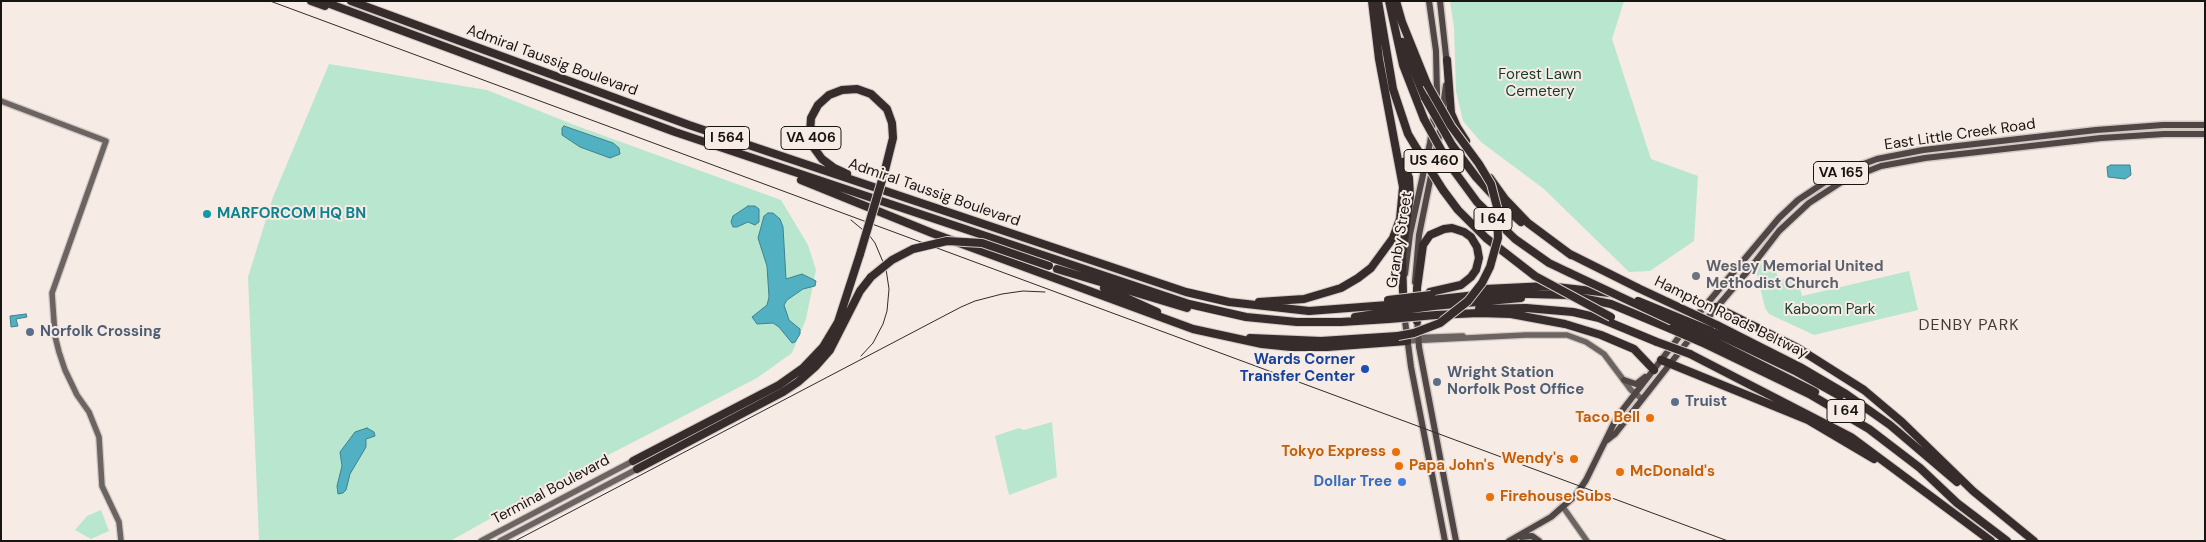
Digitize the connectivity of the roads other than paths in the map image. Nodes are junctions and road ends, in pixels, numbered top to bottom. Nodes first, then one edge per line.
1 (311, 1) edge
2 (322, 1) edge
3 (351, 1) edge
4 (365, 1) edge
5 (1372, 1) edge
6 (1378, 1) edge
7 (1391, 1) edge
8 (1396, 1) edge
9 (1429, 1) edge
10 (1440, 1) edge
11 (493, 54) junction
12 (1447, 60) junction
13 (1, 101) edge
14 (2205, 125) edge
15 (671, 131) junction
16 (2205, 134) edge
17 (1394, 136) junction
18 (964, 218) junction
19 (1571, 255) junction
20 (1057, 269) junction
21 (1403, 292) junction
22 (1229, 302) junction
23 (1433, 303) junction
24 (1716, 307) junction
25 (1704, 308) junction
26 (1389, 309) junction
27 (1246, 317) junction
28 (1415, 318) junction
29 (1213, 333) junction
30 (1233, 337) junction
31 (1706, 337) junction
32 (1419, 339) junction
33 (1405, 341) junction
34 (1658, 341) junction
35 (1661, 360) junction
36 (1670, 363) junction
37 (1654, 370) junction
38 (1624, 380) junction
39 (1635, 394) junction
40 (1642, 399) junction
41 (1606, 441) junction
42 (1924, 453) junction
43 (633, 461) joint
44 (637, 469) joint
45 (1911, 480) junction
46 (1563, 507) junction
47 (1517, 537) junction
48 (121, 541) edge
49 (481, 541) edge
50 (500, 541) edge
51 (1445, 541) edge
52 (1456, 541) edge
53 (1509, 541) edge
54 (1539, 541) edge
55 (1587, 541) edge
56 (1991, 541) edge
57 (2007, 541) edge
58 (2029, 541) edge
59 (2034, 541) edge

1 - 15 highway
2 - 15 highway, Admiral Taussig Boulevard
3 - 11 highway, Admiral Taussig Boulevard / I 564
4 - 11 highway
5 - 17 highway
6 - 34 highway, I 64, bridge
7 - 19 highway, Hampton Roads Beltway / I 64, bridge
7 - 31 highway, I 64, bridge
8 - 33 highway, bridge
9 - 21 main road, Granby Street / US 460
10 - 12 main road, Granby Street / US 460
11 - 18 highway, Admiral Taussig Boulevard / I 564
12 - 19 highway
12 - 28 main road, Granby Street / US 460
13 - 48 main road
14 - 25 main road, East Little Creek Road / VA 165
15 - 27 highway
15 - 29 highway
16 - 24 main road, East Little Creek Road / VA 165
17 - 21 highway
17 - 22 highway
18 - 22 highway, Admiral Taussig Boulevard / I 564
18 - 43 highway, VA 406, bridge
19 - 42 highway, Hampton Roads Beltway / I 64, bridge
20 - 27 highway
20 - 29 highway
20 - 44 highway, bridge
21 - 33 main road, Granby Street / US 460
22 - 26 highway
23 - 26 highway, bridge
23 - 26 highway, bridge
23 - 28 highway, bridge
23 - 28 highway
23 - 31 highway, bridge
23 - 31 highway, bridge
23 - 34 highway
23 - 37 highway
24 - 25 main road
24 - 36 main road, East Little Creek Road / VA 165
24 - 59 highway
25 - 35 main road, East Little Creek Road / VA 165
26 - 27 highway
26 - 28 highway, bridge
28 - 32 main road, Granby Street / US 460
29 - 30 highway
30 - 33 highway
30 - 33 highway
31 - 42 highway
31 - 57 highway
32 - 33 main road
32 - 38 main road
32 - 52 main road, Granby Street / US 460
33 - 51 main road, Granby Street / US 460
34 - 45 highway, I 64, bridge
35 - 36 highway
35 - 37 main road, East Little Creek Road / VA 165
36 - 40 main road, East Little Creek Road / VA 165
36 - 45 highway
37 - 38 main road
37 - 39 main road, East Little Creek Road / VA 165
38 - 39 main road
39 - 40 main road
39 - 41 main road, East Little Creek Road / VA 165
40 - 41 main road, East Little Creek Road / VA 165
41 - 46 main road, East Little Creek Road / VA 165
42 - 58 highway, Hampton Roads Beltway / I 64
43 - 49 main road, Terminal Boulevard / VA 406
44 - 50 main road, Terminal Boulevard
45 - 56 highway, I 64
46 - 47 main road, East Little Creek Road / VA 165
46 - 55 main road
47 - 53 main road, East Little Creek Road / VA 165
47 - 54 main road

